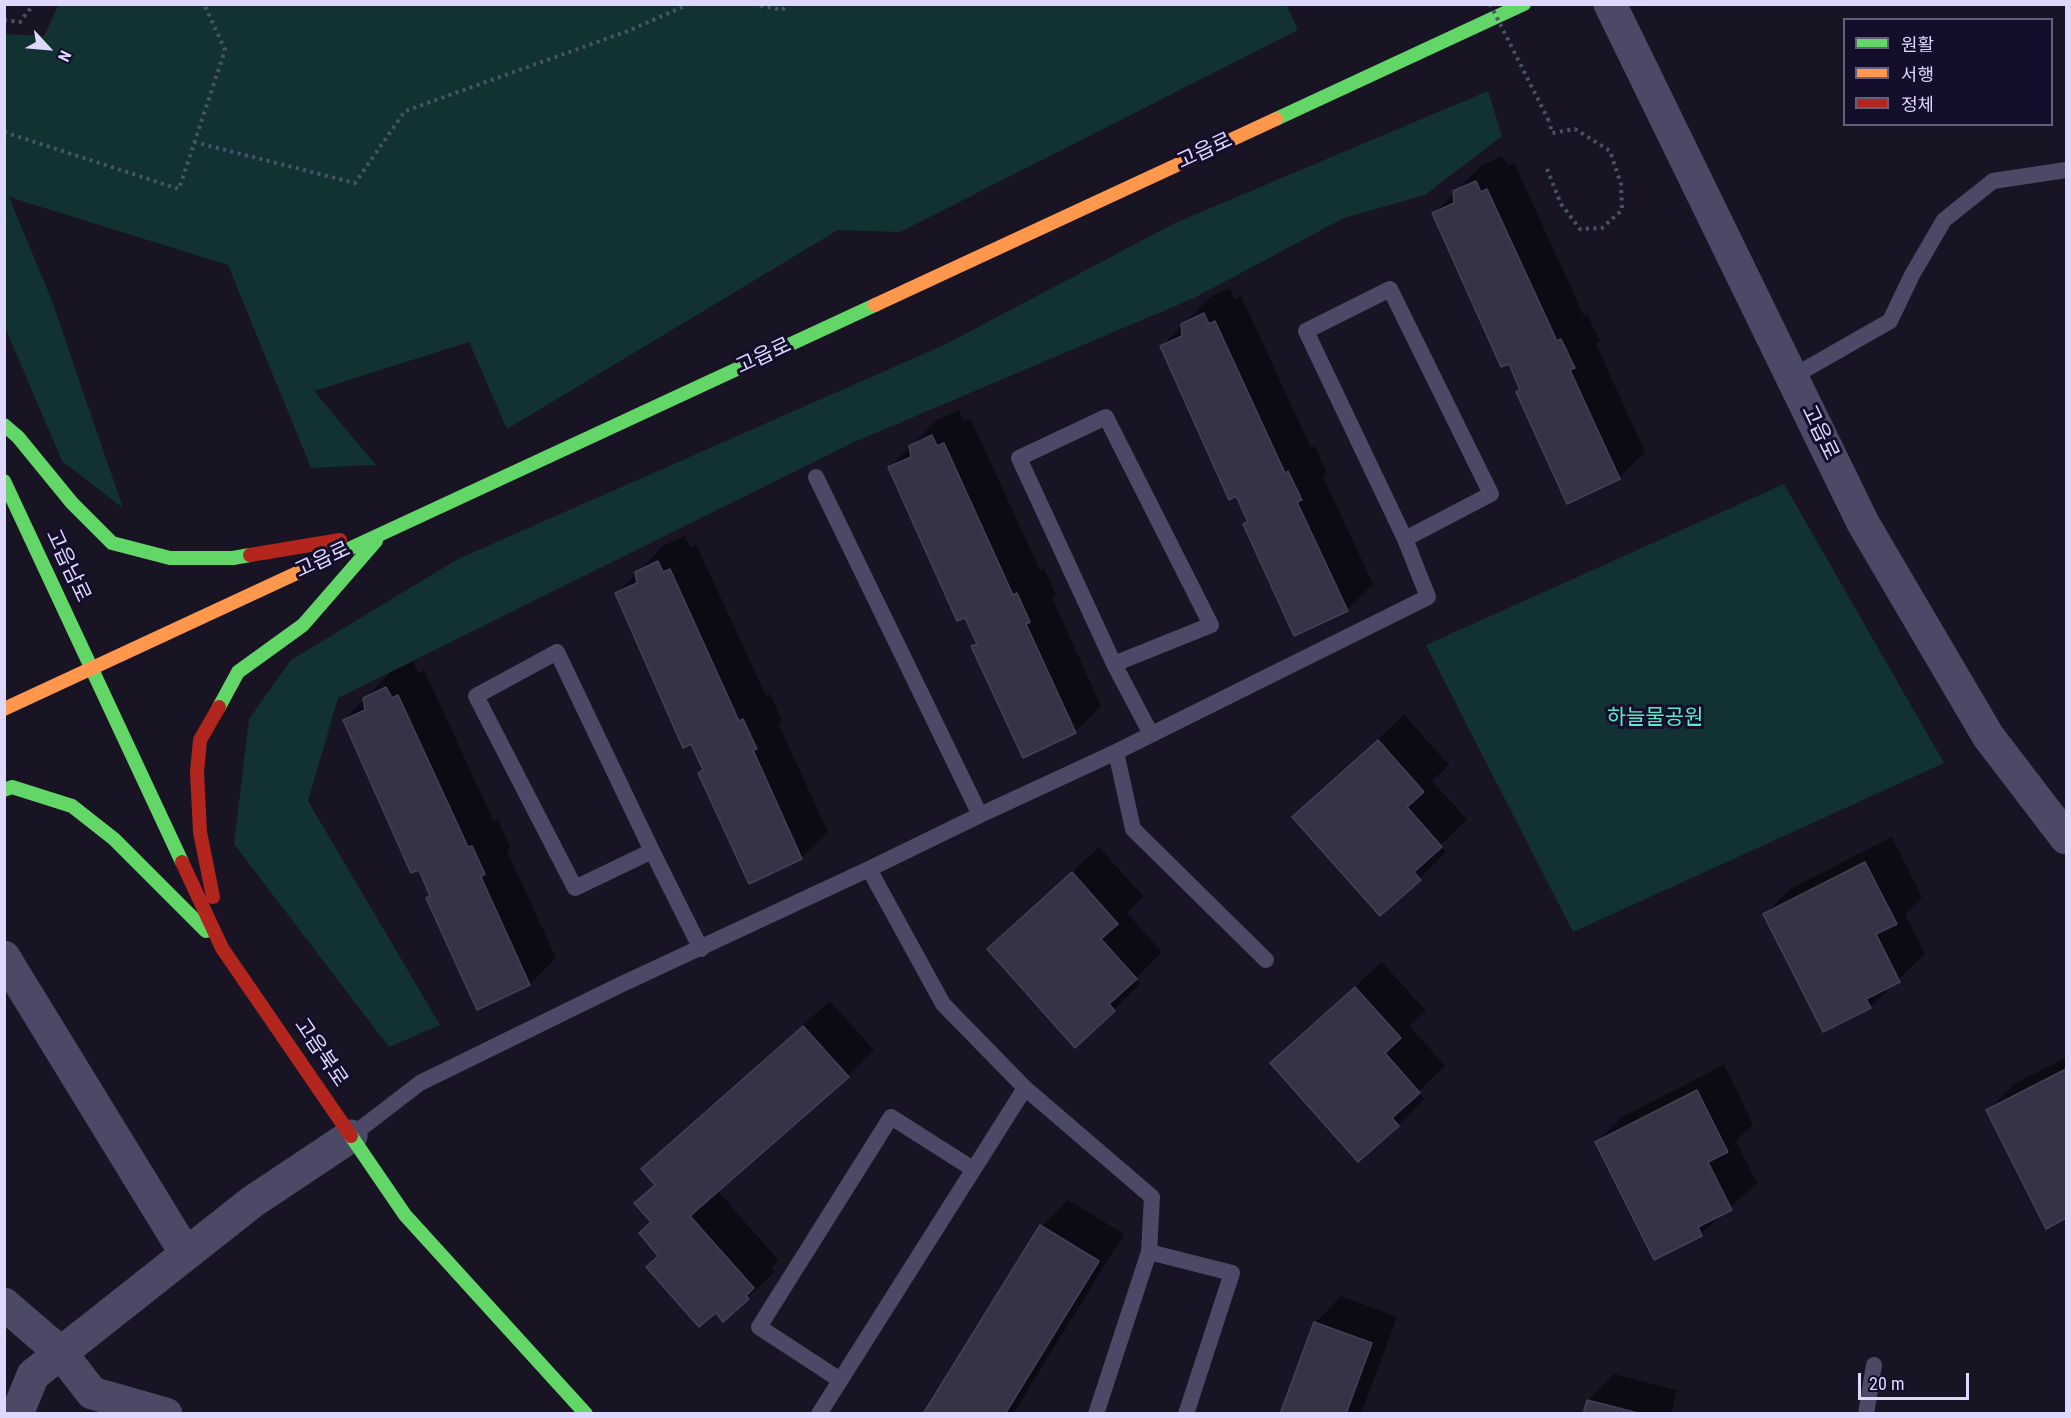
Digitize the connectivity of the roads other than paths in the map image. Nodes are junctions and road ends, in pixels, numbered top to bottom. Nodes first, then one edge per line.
1 (1524, 4) edge
2 (1610, 4) edge
3 (2067, 170) edge
4 (1792, 377) junction
5 (4, 426) edge
6 (816, 477) dead end
7 (4, 481) edge
8 (384, 533) junction
9 (1405, 539) junction
10 (1114, 664) junction
11 (91, 668) junction
12 (4, 710) edge
13 (1151, 734) junction
14 (1116, 752) junction
15 (4, 790) edge
16 (980, 815) junction
17 (2067, 838) edge
18 (652, 851) junction
19 (869, 870) junction
20 (222, 948) junction
21 (700, 949) junction
22 (4, 957) edge
23 (1266, 960) dead end
24 (1025, 1088) junction
25 (351, 1136) junction
26 (974, 1169) junction
27 (1149, 1252) junction
28 (186, 1254) junction
29 (4, 1304) edge
30 (61, 1353) junction
31 (1874, 1365) dead end
32 (840, 1380) junction
33 (16, 1413) edge
34 (166, 1413) edge
35 (586, 1413) edge
36 (819, 1413) edge
37 (1096, 1413) edge
38 (1186, 1413) edge
39 (1866, 1413) edge

1 - 8 street, 고읍로
2 - 4 street, 고읍로
3 - 4 lane
4 - 17 street, 고읍로
5 - 8 street
6 - 16 lane
7 - 11 street, 고읍남로
8 - 11 street, 고읍로
8 - 20 street
9 - 9 lane
9 - 13 lane
10 - 10 lane
10 - 13 lane
11 - 12 street, 고읍로
11 - 20 street, 고읍북로
13 - 14 lane
14 - 16 lane
14 - 23 lane
15 - 20 street
16 - 19 lane
18 - 18 lane
18 - 21 lane
19 - 21 lane
19 - 24 lane
20 - 25 street, 고읍북로
21 - 25 lane
22 - 28 street
24 - 26 lane
24 - 27 lane
25 - 28 street
25 - 35 street, 고읍북로
26 - 32 lane
26 - 32 lane
27 - 37 lane
27 - 38 lane
28 - 30 street
29 - 30 street
30 - 33 street
30 - 34 street
31 - 39 lane
32 - 36 lane

